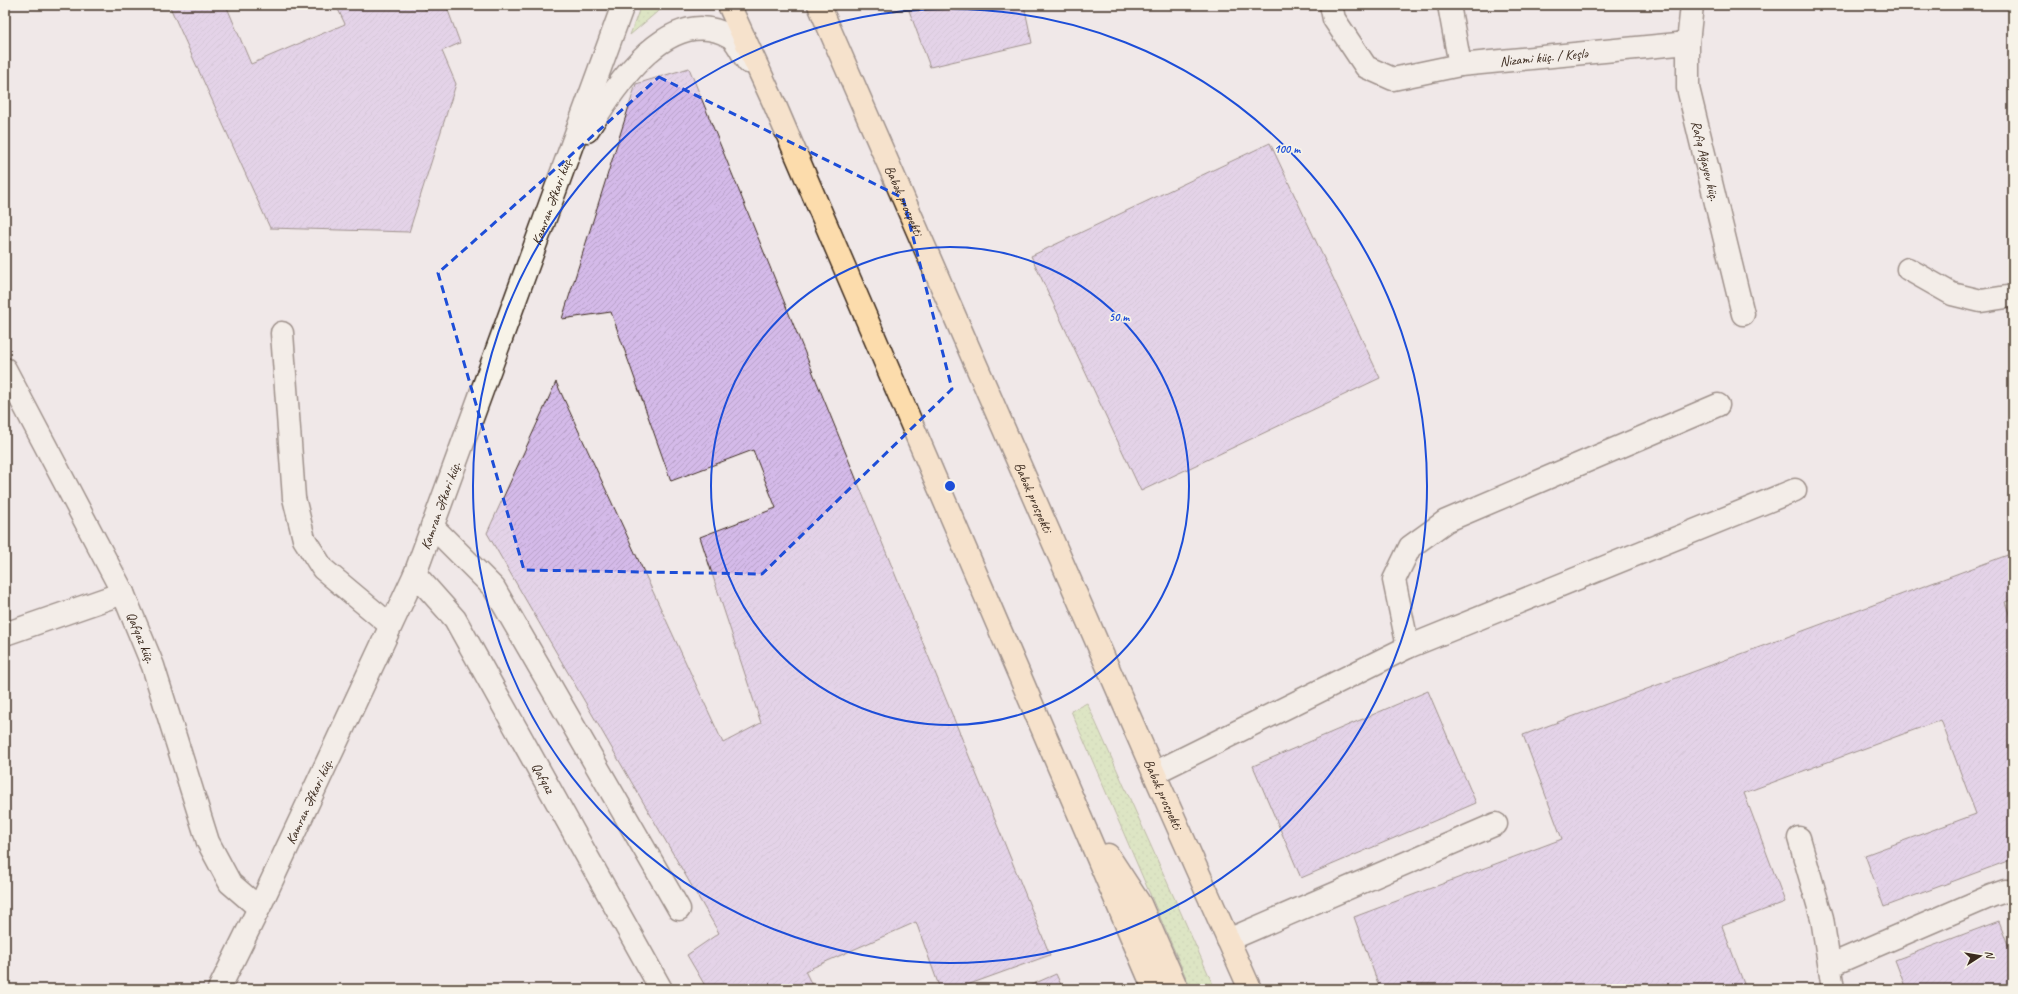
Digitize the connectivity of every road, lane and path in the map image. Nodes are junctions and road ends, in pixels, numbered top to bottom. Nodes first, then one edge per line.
1 (623, 5) edge
2 (729, 5) edge
3 (819, 5) edge
4 (1331, 5) edge
5 (1449, 5) edge
6 (1692, 5) edge
7 (1688, 43) junction
8 (1460, 65) junction
9 (774, 103) junction
10 (566, 162) junction
11 (1908, 269) dead end
12 (2013, 296) edge
13 (1743, 314) dead end
14 (282, 333) dead end
15 (5, 369) edge
16 (1718, 405) dead end
17 (1795, 490) dead end
18 (432, 526) junction
19 (415, 574) junction
20 (122, 593) junction
21 (390, 625) junction
22 (5, 634) edge
23 (1408, 647) junction
24 (1154, 774) junction
25 (1075, 806) junction
26 (1496, 824) dead end
27 (1799, 838) dead end
28 (2013, 892) edge
29 (259, 908) junction
30 (679, 909) dead end
31 (1228, 940) junction
32 (1830, 965) junction
33 (219, 989) edge
34 (661, 989) edge
35 (1154, 989) edge
36 (1177, 989) edge
37 (1250, 989) edge
38 (1833, 989) edge

1 - 10 street, Kamran Əfkari küç.
2 - 9 main road
3 - 24 main road, Babək prospekti
4 - 8 street, Nizami küç. / Keşlə
5 - 8 street
6 - 7 street, Rafiq Ağayev küç.
7 - 8 street, Nizami küç. / Keşlə
7 - 13 street, Rafiq Ağayev küç.
9 - 10 street
9 - 25 main road
10 - 18 street, Kamran Əfkari küç.
11 - 12 street
14 - 21 street
15 - 20 street, Qafqaz küç.
16 - 23 street
17 - 23 street
18 - 19 street, Kamran Əfkari küç.
18 - 30 street
19 - 21 street, Kamran Əfkari küç.
19 - 34 street, Qafqaz
20 - 22 street
20 - 29 street, Qafqaz küç.
21 - 29 street, Kamran Əfkari küç.
23 - 24 street
24 - 31 main road, Babək prospekti
25 - 35 main road
25 - 36 main road
26 - 31 street
27 - 32 street
28 - 32 street
29 - 33 street, Kamran Əfkari küç.
31 - 37 main road, Babək prospekti
32 - 38 street

